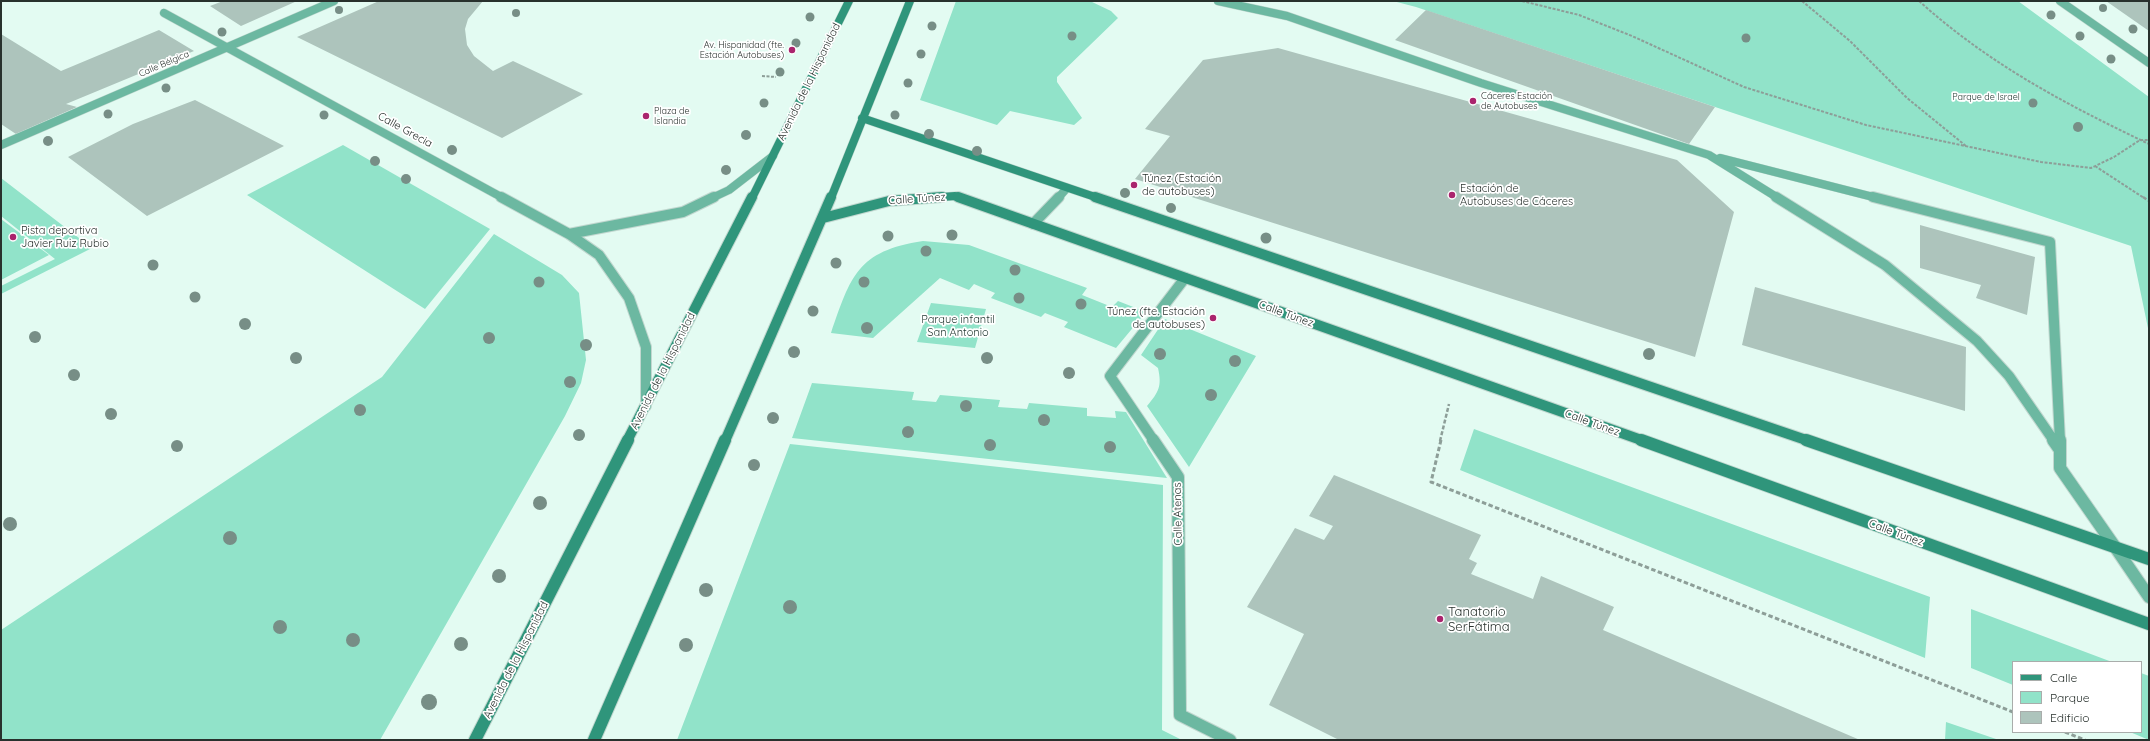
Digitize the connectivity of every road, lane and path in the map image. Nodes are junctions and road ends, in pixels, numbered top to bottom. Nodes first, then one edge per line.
1 (334, 1) edge
2 (849, 1) edge
3 (910, 1) edge
4 (1218, 1) edge
5 (1522, 1) edge
6 (1802, 1) edge
7 (1919, 1) edge
8 (2060, 1) edge
9 (164, 13) dead end
10 (228, 48) junction
11 (2149, 63) edge
12 (862, 118) junction
13 (2140, 140) junction
14 (2149, 140) edge
15 (2149, 144) edge
16 (1, 145) edge
17 (1966, 146) junction
18 (1709, 155) junction
19 (773, 156) junction
20 (2095, 166) junction
21 (1067, 188) junction
22 (2149, 201) edge
23 (823, 218) junction
24 (1033, 224) junction
25 (569, 234) junction
26 (1185, 278) junction
27 (1455, 373) junction
28 (646, 406) junction
29 (2060, 450) junction
30 (2115, 547) junction
31 (2149, 559) edge
32 (2149, 597) edge
33 (2149, 624) edge
34 (2012, 712) edge
35 (2068, 733) edge
36 (475, 740) edge
37 (594, 740) edge
38 (1230, 740) edge
39 (2085, 740) edge

1 - 10 street, Calle Bélgica
2 - 19 main road, Avenida de la Hispanidad
3 - 12 main road
4 - 18 street
5 - 17 path
6 - 17 path
7 - 13 path
8 - 11 street
9 - 10 street, Calle Grecia
10 - 16 street, Calle Bélgica
10 - 25 street, Calle Grecia
12 - 21 main road
12 - 23 main road
13 - 14 path
13 - 15 path
13 - 20 path
17 - 20 path
18 - 29 street
18 - 29 street
19 - 25 street
19 - 28 main road, Avenida de la Hispanidad
20 - 22 path
21 - 24 street
21 - 30 main road
23 - 24 main road, Calle Túnez
23 - 37 main road
24 - 26 main road, Calle Túnez
25 - 28 street, Calle Grecia
26 - 27 main road, Calle Túnez
26 - 38 street, Calle Atenas
27 - 33 main road, Calle Túnez
27 - 34 path
28 - 36 main road, Avenida de la Hispanidad
29 - 30 street
30 - 31 main road
30 - 32 street
35 - 39 path

